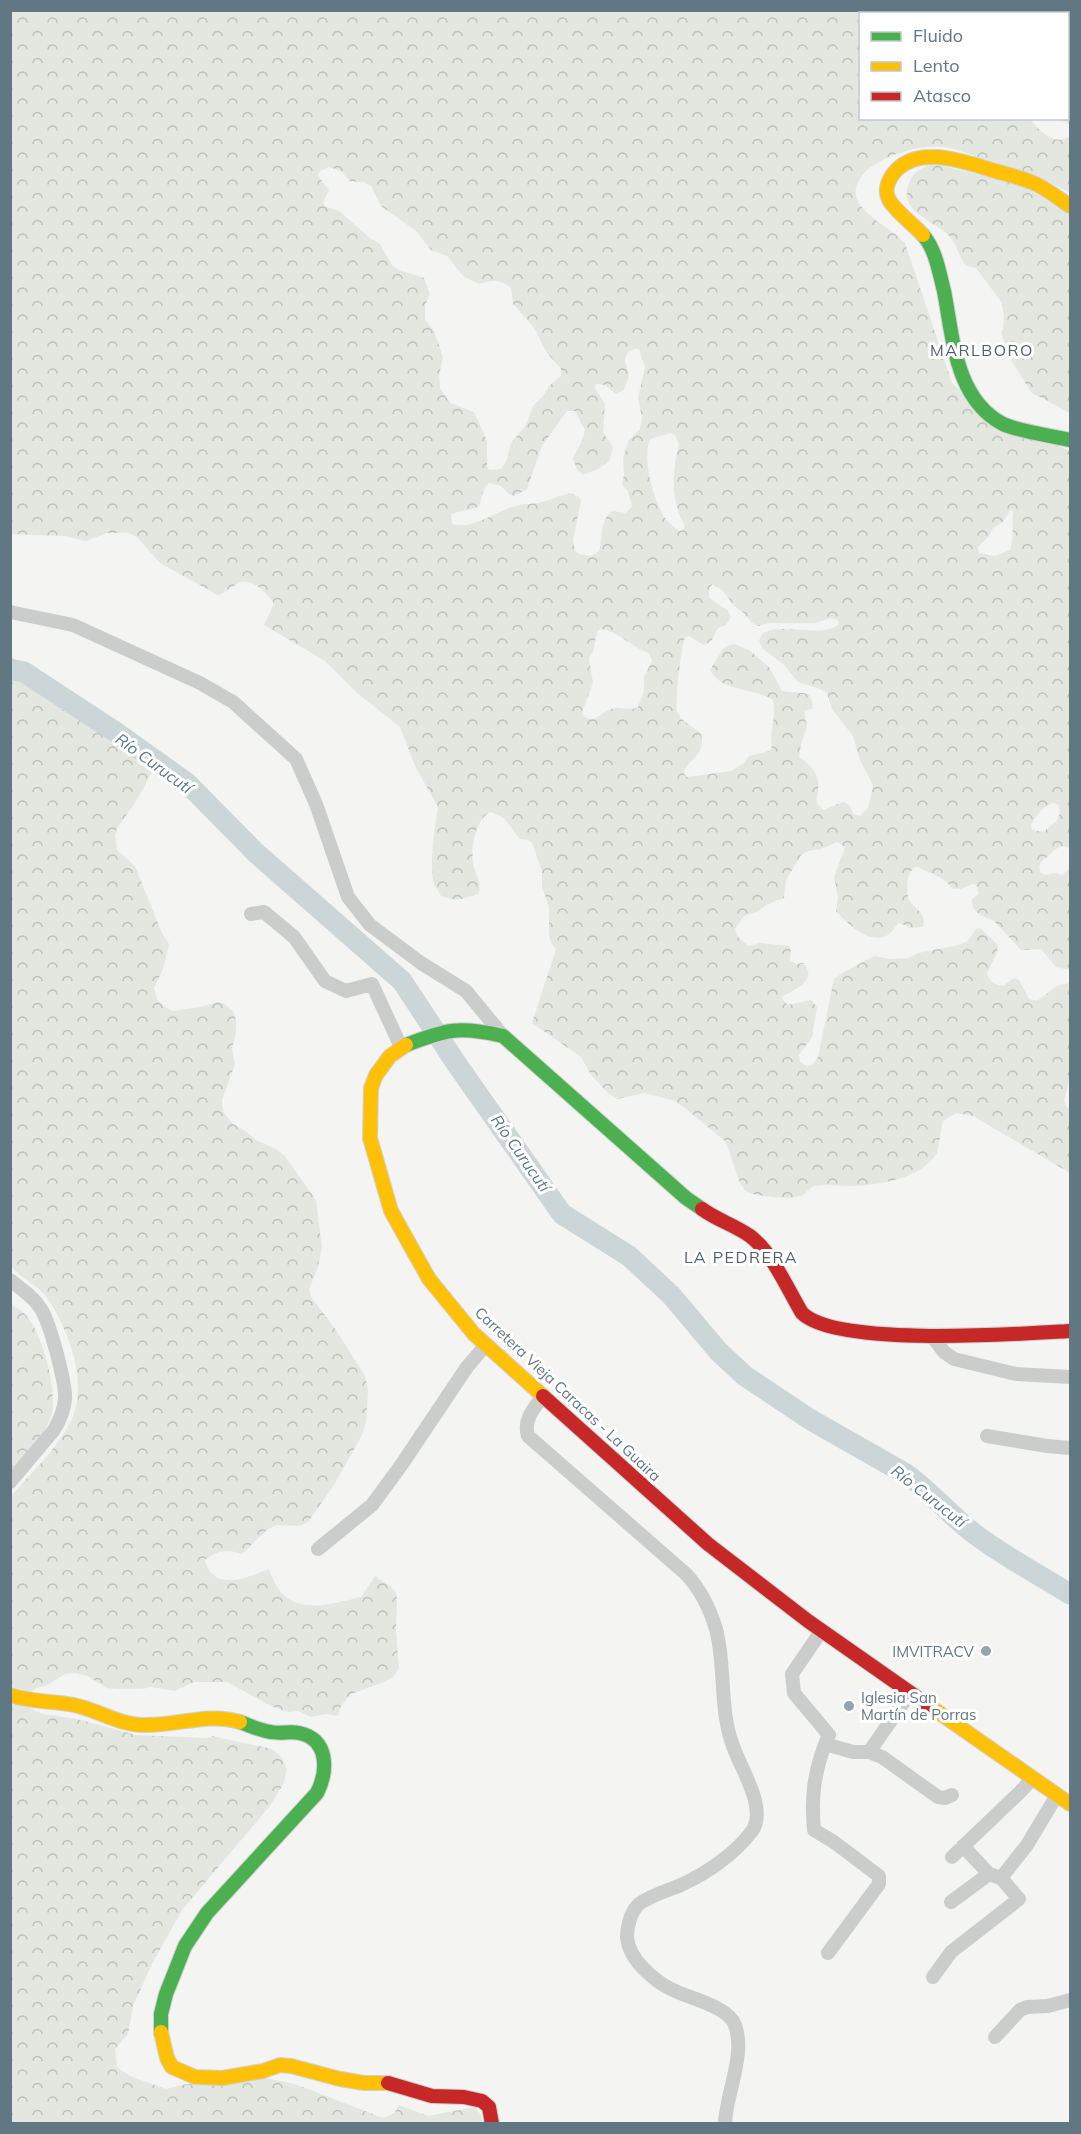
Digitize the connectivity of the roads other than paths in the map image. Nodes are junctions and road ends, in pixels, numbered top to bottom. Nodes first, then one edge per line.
1 (1071, 206) edge
2 (1071, 440) edge
3 (10, 612) edge
4 (251, 914) dead end
5 (503, 1036) junction
6 (401, 1047) junction
7 (10, 1280) edge
8 (1071, 1331) edge
9 (932, 1336) junction
10 (486, 1345) junction
11 (1071, 1377) edge
12 (543, 1396) junction
13 (987, 1436) dead end
14 (1071, 1448) edge
15 (10, 1482) edge
16 (318, 1549) dead end
17 (822, 1630) junction
18 (910, 1693) junction
19 (10, 1695) edge
20 (825, 1744) junction
21 (869, 1752) junction
22 (1033, 1778) junction
23 (952, 1795) dead end
24 (1057, 1795) junction
25 (1071, 1804) edge
26 (963, 1846) junction
27 (952, 1857) dead end
28 (995, 1876) junction
29 (951, 1902) dead end
30 (828, 1953) dead end
31 (933, 1977) dead end
32 (1071, 2000) edge
33 (995, 2037) dead end
34 (492, 2124) edge
35 (725, 2124) edge

1 - 2 main road
3 - 5 street
4 - 6 street
5 - 6 main road, Carretera Vieja Caracas - La Guaira
5 - 9 main road, Carretera Vieja Caracas - La Guaira
6 - 10 main road, Carretera Vieja Caracas - La Guaira
7 - 15 street
8 - 9 main road, Carretera Vieja Caracas - La Guaira
9 - 11 street
10 - 12 main road, Carretera Vieja Caracas - La Guaira
10 - 16 street
12 - 17 main road, Carretera Vieja Caracas - La Guaira
12 - 35 street
13 - 14 street
17 - 18 main road, Carretera Vieja Caracas - La Guaira
17 - 20 street
18 - 21 street
18 - 22 main road, Carretera Vieja Caracas - La Guaira
19 - 34 main road
20 - 21 street
20 - 30 street
21 - 23 street
22 - 24 main road, Carretera Vieja Caracas - La Guaira
22 - 26 street
24 - 25 main road, Carretera Vieja Caracas - La Guaira
24 - 28 street
26 - 27 street
26 - 28 street
28 - 29 street
28 - 31 street
32 - 33 street

